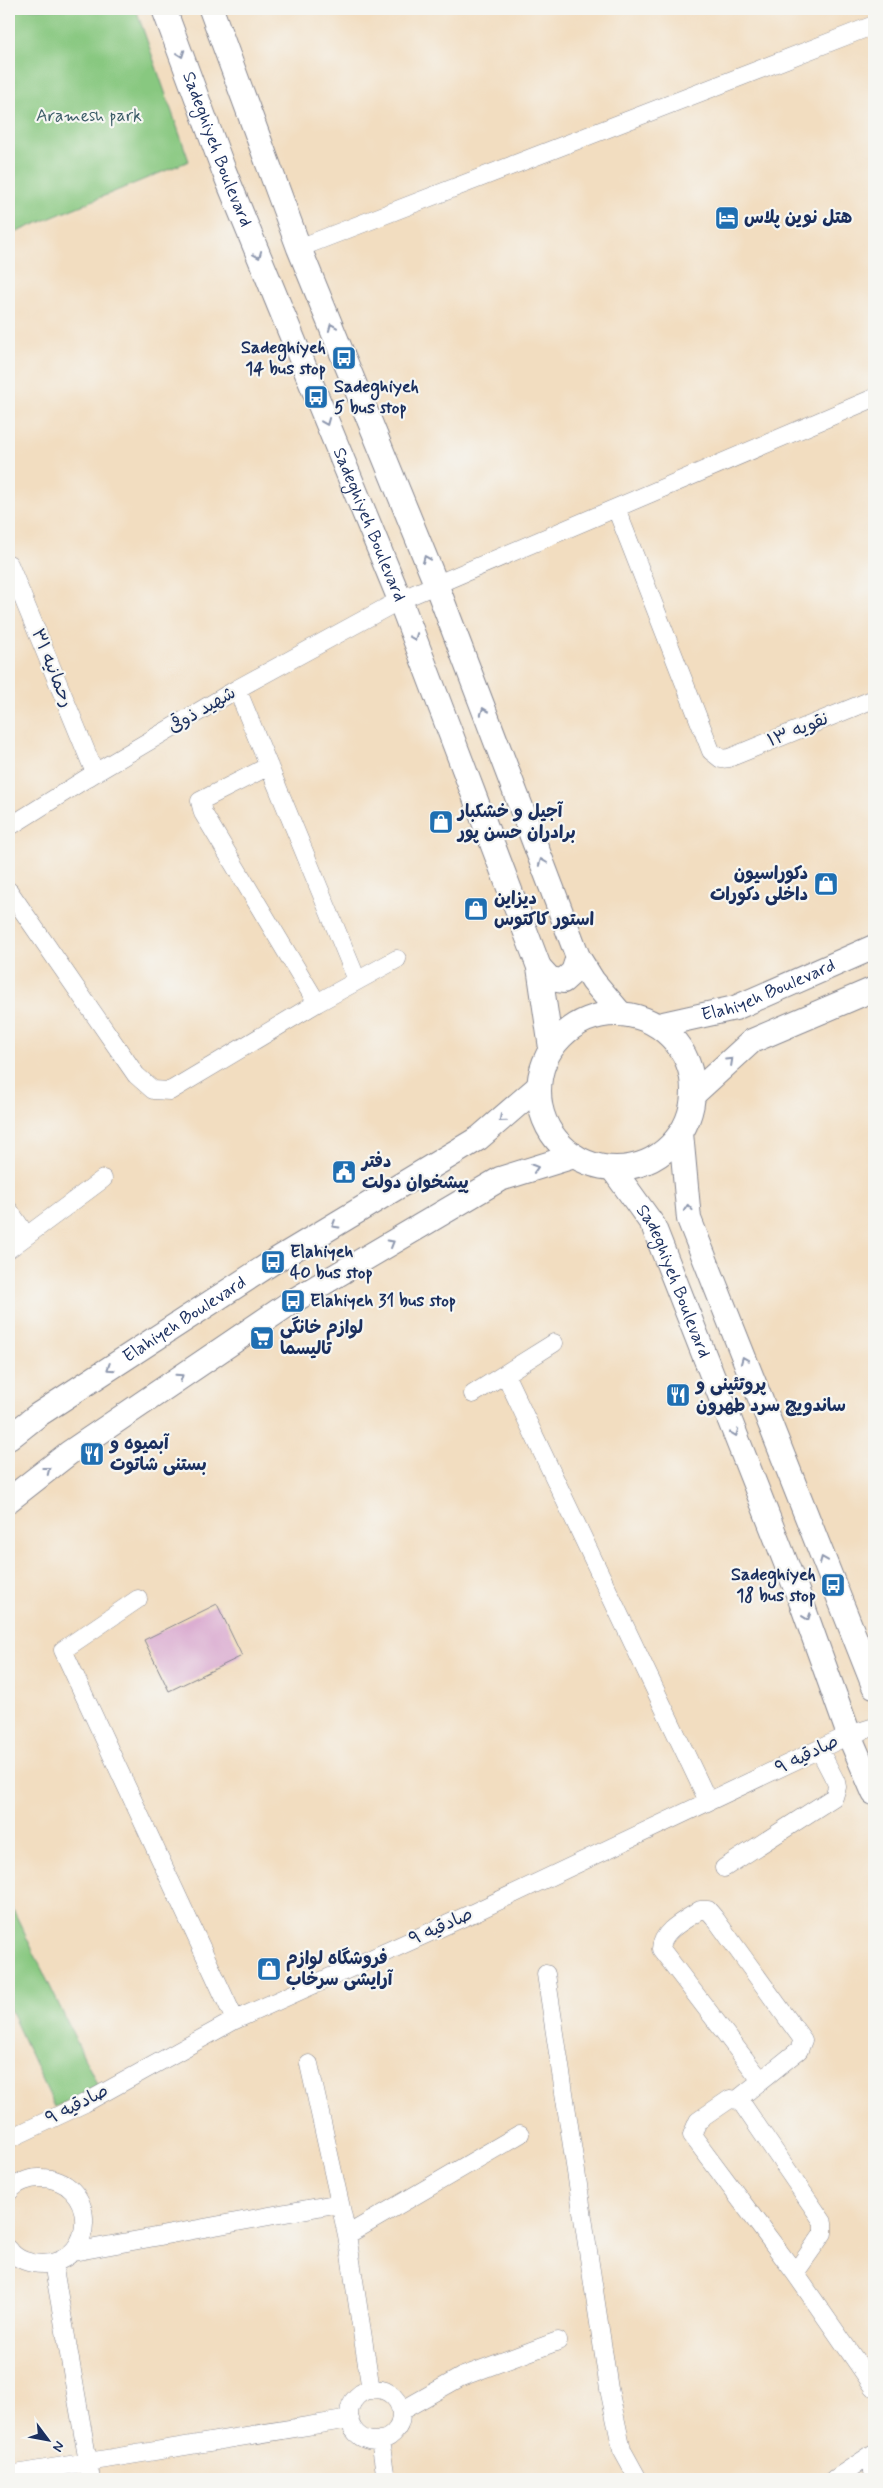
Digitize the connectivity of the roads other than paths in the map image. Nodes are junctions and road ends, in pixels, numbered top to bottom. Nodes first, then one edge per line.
1 (164, 9) edge
2 (211, 9) edge
3 (874, 25) edge
4 (299, 248) junction
5 (874, 398) edge
6 (616, 508) junction
7 (9, 564) edge
8 (436, 584) junction
9 (400, 600) junction
10 (237, 689) junction
11 (874, 699) edge
12 (269, 766) junction
13 (95, 773) junction
14 (9, 827) edge
15 (9, 891) edge
16 (874, 947) edge
17 (578, 957) junction
18 (396, 959) dead end
19 (539, 968) junction
20 (357, 980) junction
21 (874, 989) edge
22 (317, 1003) junction
23 (620, 1013) junction
24 (658, 1025) junction
25 (551, 1048) junction
26 (538, 1087) junction
27 (694, 1094) junction
28 (681, 1133) junction
29 (574, 1156) junction
30 (612, 1168) junction
31 (104, 1179) dead end
32 (9, 1210) edge
33 (26, 1236) junction
34 (9, 1248) edge
35 (554, 1343) dead end
36 (505, 1374) junction
37 (473, 1394) dead end
38 (9, 1438) edge
39 (9, 1500) edge
40 (138, 1599) dead end
41 (874, 1686) edge
42 (874, 1727) edge
43 (849, 1735) junction
44 (820, 1751) junction
45 (874, 1793) edge
46 (708, 1801) junction
47 (724, 1868) dead end
48 (546, 1974) dead end
49 (235, 2020) junction
50 (309, 2064) dead end
51 (760, 2079) junction
52 (737, 2100) junction
53 (520, 2134) dead end
54 (9, 2139) edge
55 (9, 2190) edge
56 (340, 2203) junction
57 (347, 2234) junction
58 (9, 2249) edge
59 (73, 2252) junction
60 (53, 2263) junction
61 (795, 2272) junction
62 (558, 2341) dead end
63 (874, 2387) edge
64 (371, 2390) junction
65 (401, 2411) junction
66 (350, 2419) junction
67 (380, 2440) junction
68 (872, 2455) edge
69 (87, 2462) junction
70 (9, 2476) edge
71 (874, 2476) edge
72 (90, 2479) edge
73 (386, 2479) edge
74 (638, 2479) edge
75 (835, 2479) edge

1 -> 9 main road, Sadeghiyeh Boulevard
2 - 4 main road
3 - 4 street
8 -> 4 main road
5 - 6 street, شهید ذوقی
6 - 8 street, شهید ذوقی
6 - 11 street, نقویه ۱۳
7 - 13 street, رحمانیه ۳۱
8 - 9 street, شهید ذوقی
17 -> 8 main road
9 - 10 street, شهید ذوقی
9 -> 19 main road, Sadeghiyeh Boulevard
10 - 12 street
10 - 13 street, شهید ذوقی
12 - 20 street
12 - 22 street
13 - 14 street, شهید ذوقی
15 - 22 street
16 - 24 main road, Elahiyeh Boulevard
17 - 19 main road
17 - 23 main road
18 - 20 street
19 - 25 main road, Sadeghiyeh Boulevard
20 - 22 street
27 -> 21 main road
23 - 24 main road
23 - 25 main road
24 - 27 main road
25 - 26 main road
26 - 29 main road
26 -> 38 main road, Elahiyeh Boulevard
27 - 28 main road
28 - 30 main road
41 -> 28 main road, Sadeghiyeh Boulevard
29 - 30 main road
39 -> 29 main road
30 -> 43 main road, Sadeghiyeh Boulevard
31 - 33 street
32 - 33 street
33 - 34 street
35 - 36 street
36 - 37 street
36 - 46 street
40 - 49 street
42 - 43 street, صادقیه ۹
43 - 44 street, صادقیه ۹
43 - 45 main road, Sadeghiyeh Boulevard
44 - 46 street, صادقیه ۹
44 - 47 street
46 - 49 street, صادقیه ۹
48 - 74 street
49 - 54 street, صادقیه ۹
50 - 56 street
51 - 51 street
51 - 52 street
52 - 61 street
52 - 61 street
53 - 57 street
55 - 59 street
56 - 57 street
56 - 59 street
57 - 64 street
58 - 60 street
59 - 60 street
60 - 69 street
61 - 63 street
62 - 65 street
64 - 65 street
64 - 66 street
65 - 67 street
66 - 67 street
66 - 69 street
67 - 73 street
68 - 71 street
68 - 75 street
69 - 70 street
69 - 72 street

